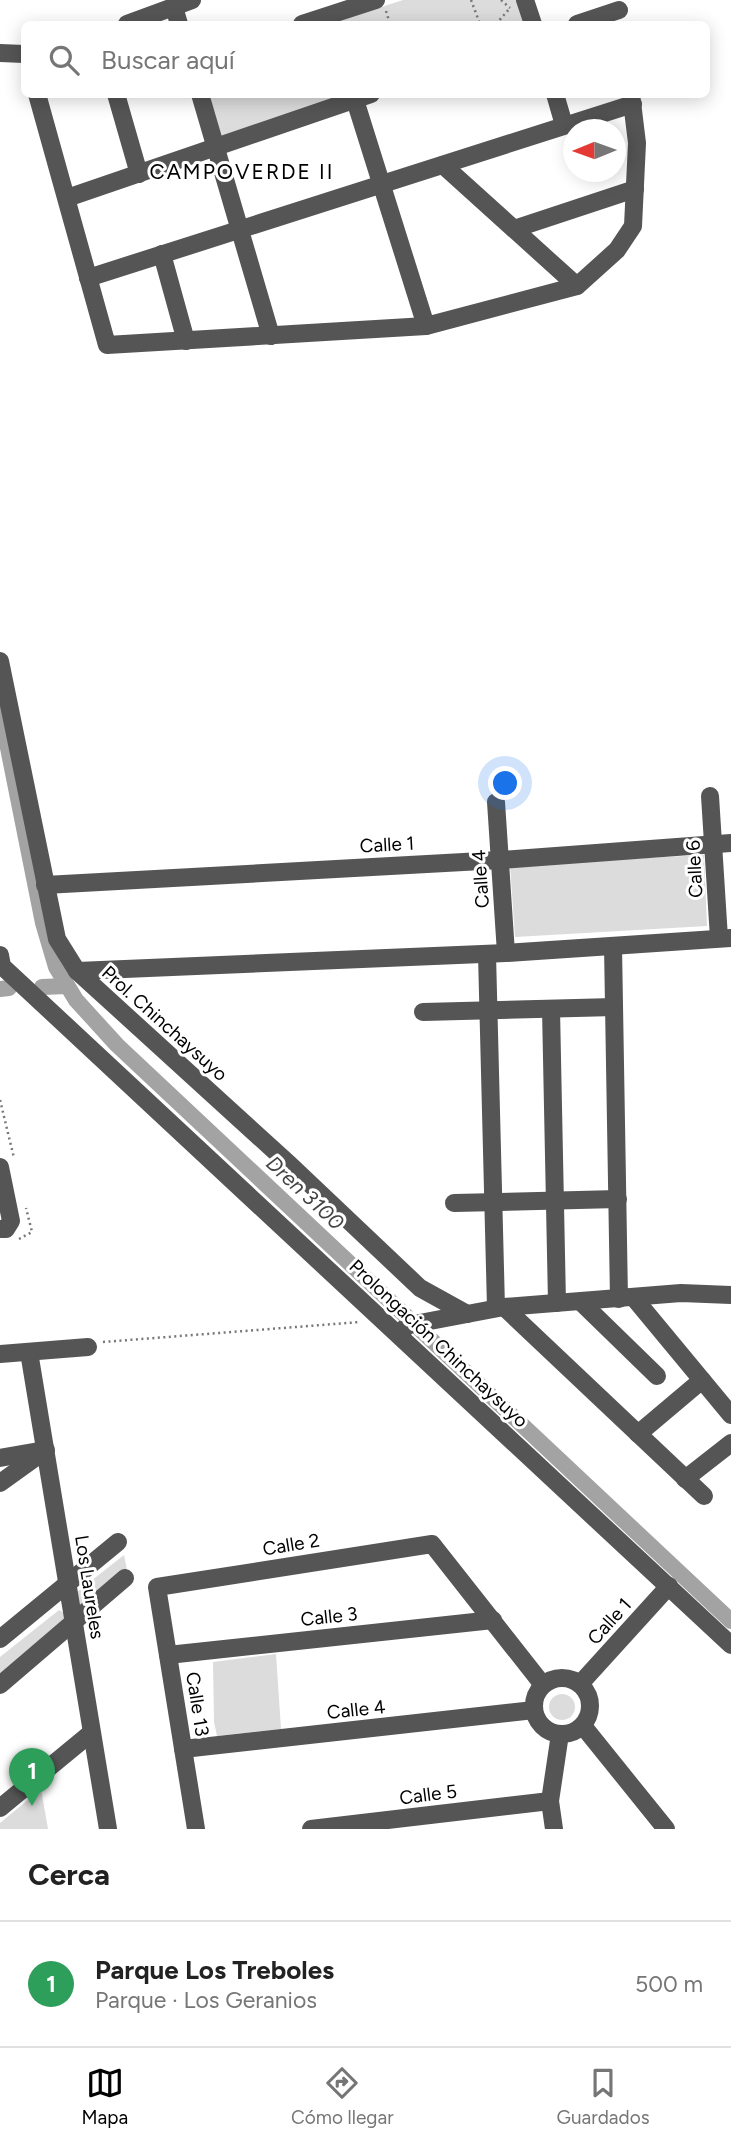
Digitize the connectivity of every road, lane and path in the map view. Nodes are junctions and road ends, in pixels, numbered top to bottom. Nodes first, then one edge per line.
1 (192, 0) edge
2 (471, 0) edge
3 (501, 0) edge
4 (517, 3) edge
5 (381, 4) edge
6 (330, 7) edge
7 (618, 7) edge
8 (176, 16) edge
9 (145, 21) edge
10 (307, 21) edge
11 (389, 21) edge
12 (479, 21) edge
13 (499, 21) edge
14 (531, 21) edge
15 (584, 21) edge
16 (0, 53) edge
17 (21, 54) edge
18 (38, 98) edge
19 (117, 98) edge
20 (201, 98) edge
21 (360, 98) edge
22 (363, 98) edge
23 (556, 98) edge
24 (632, 99) edge
25 (580, 119) edge
26 (563, 122) edge
27 (563, 125) edge
28 (216, 148) junction
29 (443, 165) junction
30 (139, 174) junction
31 (382, 184) junction
32 (635, 189) junction
33 (67, 198) junction
34 (240, 229) junction
35 (514, 229) junction
36 (162, 254) junction
37 (88, 278) junction
38 (577, 286) junction
39 (426, 326) junction
40 (271, 335) junction
41 (187, 341) junction
42 (0, 662) edge
43 (710, 796) dead end
44 (496, 802) dead end
45 (722, 844) edge
46 (500, 860) junction
47 (45, 885) junction
48 (725, 938) edge
49 (613, 946) junction
50 (506, 953) junction
51 (487, 954) junction
52 (1, 962) edge
53 (76, 971) junction
54 (614, 1007) junction
55 (551, 1009) junction
56 (488, 1010) junction
57 (423, 1012) dead end
58 (0, 1167) edge
59 (618, 1199) junction
60 (554, 1201) junction
61 (493, 1202) junction
62 (454, 1203) dead end
63 (6, 1225) edge
64 (731, 1295) edge
65 (626, 1299) junction
66 (581, 1301) junction
67 (557, 1303) junction
68 (500, 1308) junction
69 (467, 1314) junction
70 (384, 1320) junction
71 (404, 1329) junction
72 (95, 1344) joint
73 (29, 1352) junction
74 (0, 1354) edge
75 (657, 1376) dead end
76 (702, 1380) junction
77 (731, 1415) edge
78 (638, 1434) junction
79 (731, 1443) edge
80 (46, 1450) junction
81 (0, 1458) edge
82 (685, 1479) junction
83 (0, 1483) edge
84 (704, 1496) dead end
85 (118, 1542) dead end
86 (125, 1577) dead end
87 (68, 1582) junction
88 (669, 1586) junction
89 (157, 1587) joint
90 (493, 1620) junction
91 (75, 1621) junction
92 (0, 1639) edge
93 (731, 1644) edge
94 (168, 1655) junction
95 (580, 1684) junction
96 (0, 1685) edge
97 (543, 1685) junction
98 (534, 1710) junction
99 (583, 1726) junction
100 (91, 1733) junction
101 (560, 1734) junction
102 (183, 1749) junction
103 (550, 1801) junction
104 (0, 1808) edge
105 (460, 1820) edge
106 (108, 1829) edge
107 (196, 1829) edge
108 (311, 1829) edge
109 (554, 1829) edge
110 (666, 1829) edge

1 - 8 street
2 - 12 path
3 - 4 path
4 - 13 path
4 - 14 street
5 - 6 street
5 - 11 path
6 - 10 street
7 - 15 street
8 - 9 street
16 - 17 street
18 - 33 street
19 - 30 street
20 - 28 street
21 - 28 street
22 - 31 street
23 - 26 street
24 - 25 street
24 - 32 street
27 - 29 street
28 - 30 street
28 - 34 street
29 - 31 street
29 - 35 street
30 - 33 street
31 - 34 street
31 - 39 street
32 - 35 street
32 - 38 street
33 - 37 street
34 - 36 street
34 - 40 street
35 - 38 street
36 - 37 street
36 - 41 street
37 - 41 street
38 - 39 street
39 - 40 street
40 - 41 street
42 - 47 street, Prol. Chinchaysuyo
43 - 45 street, Calle 6
44 - 46 street, Calle 4
45 - 46 street, Calle 1
45 - 48 street, Calle 6
46 - 47 street, Calle 1
46 - 50 street, Calle 4
47 - 53 street, Prol. Chinchaysuyo
48 - 49 street
49 - 50 street
49 - 54 street
50 - 51 street
51 - 53 street
51 - 56 street
52 - 70 street, Prolongación Chinchaysuyo
53 - 69 street, Prol. Chinchaysuyo
54 - 55 street
54 - 59 street
55 - 56 street
55 - 60 street
56 - 57 street
56 - 61 street
58 - 63 street
59 - 60 street
59 - 65 street
60 - 61 street
60 - 67 street
61 - 62 street
61 - 68 street
64 - 65 street
65 - 66 street
65 - 76 street
66 - 67 street
66 - 75 street
67 - 68 street
68 - 69 street
68 - 78 street
69 - 71 street
70 - 71 street, Prolongación Chinchaysuyo
70 - 72 path
71 - 88 street, Prolongación Chinchaysuyo
72 - 73 street
73 - 74 street
73 - 80 street, Los Laureles
76 - 77 street
76 - 78 street
78 - 82 street
79 - 82 street
80 - 81 street
80 - 83 street
80 - 87 street, Los Laureles
82 - 84 street
85 - 87 street
86 - 91 street
87 - 91 street, Los Laureles
87 - 92 street
88 - 93 street, Prolongación Chinchaysuyo
88 - 95 street, Calle 1
89 - 90 street, Calle 2
89 - 94 street, Calle 13
90 - 94 street, Calle 3
90 - 97 street
91 - 96 street
91 - 100 street, Los Laureles
94 - 102 street, Calle 13
95 - 97 street
95 - 99 street
97 - 98 street
98 - 101 street
98 - 102 street, Calle 4
99 - 101 street
99 - 110 street
100 - 104 street
100 - 106 street, Los Laureles
101 - 103 street
102 - 107 street, Calle 13
103 - 105 street, Calle 5
103 - 109 street
105 - 108 street, Calle 5

